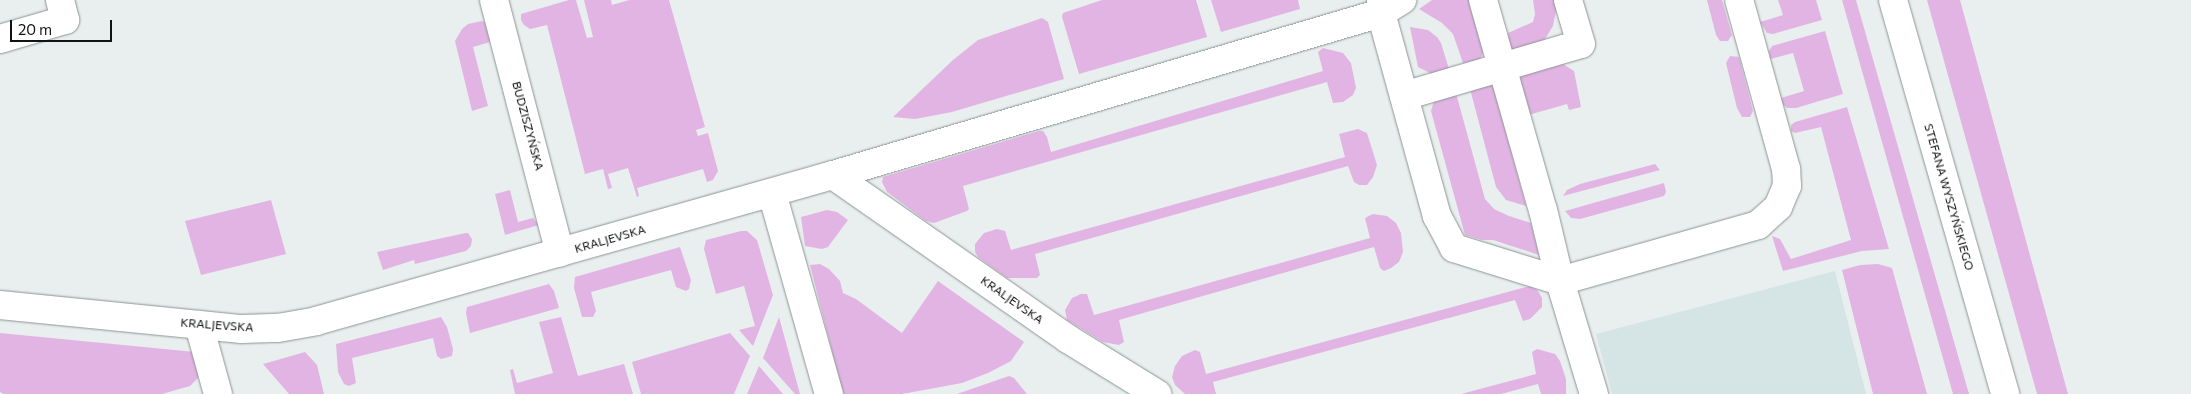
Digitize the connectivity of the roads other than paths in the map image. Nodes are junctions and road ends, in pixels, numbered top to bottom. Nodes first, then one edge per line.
1 (60, 0) edge
2 (494, 0) edge
3 (1483, 0) edge
4 (1568, 0) edge
5 (1739, 0) edge
6 (1894, 0) edge
7 (1388, 4) edge
8 (0, 39) edge
9 (1501, 67) junction
10 (1404, 96) junction
11 (833, 175) junction
12 (772, 193) junction
13 (560, 253) junction
14 (1560, 281) junction
15 (0, 305) edge
16 (199, 325) junction
17 (218, 394) edge
18 (829, 394) edge
19 (1157, 394) edge
20 (1594, 394) edge
21 (2005, 394) edge

1 - 8 street
2 - 13 street, BUDZISZYŃSKA
3 - 9 street
4 - 9 street
5 - 14 street
6 - 21 street, STEFANA WYSZYŃSKIEGO
7 - 10 street
7 - 11 street
9 - 10 street
9 - 14 street
10 - 14 street
11 - 12 street, KRALJEVSKA
11 - 19 street, KRALJEVSKA
12 - 13 street, KRALJEVSKA
12 - 18 street
13 - 16 street, KRALJEVSKA
14 - 20 street
15 - 16 street, KRALJEVSKA
16 - 17 street

